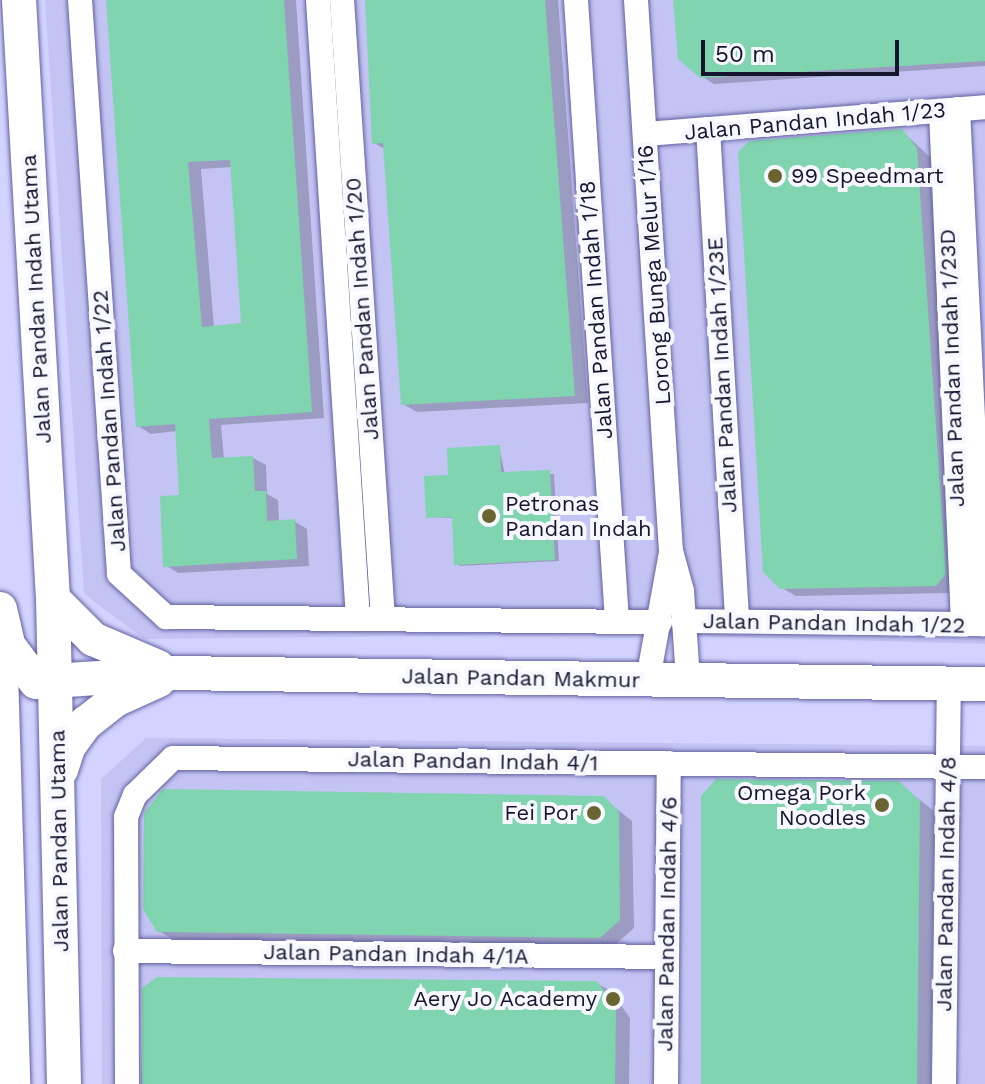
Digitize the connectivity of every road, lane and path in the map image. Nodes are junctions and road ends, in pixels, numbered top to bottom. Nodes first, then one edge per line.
1 (19, 0) edge
2 (80, 0) edge
3 (318, 0) edge
4 (342, 0) edge
5 (576, 0) edge
6 (636, 0) edge
7 (985, 107) edge
8 (950, 110) junction
9 (708, 129) junction
10 (645, 134) junction
11 (53, 599) junction
12 (0, 609) edge
13 (358, 619) junction
14 (383, 619) junction
15 (617, 621) junction
16 (737, 621) junction
17 (671, 622) junction
18 (977, 624) edge
19 (0, 629) edge
20 (174, 673) junction
21 (56, 679) junction
22 (648, 679) junction
23 (688, 680) junction
24 (949, 684) junction
25 (985, 684) edge
26 (669, 763) junction
27 (948, 766) junction
28 (985, 767) edge
29 (5, 769) edge
30 (57, 788) junction
31 (125, 951) junction
32 (667, 957) junction
33 (13, 1084) edge
34 (64, 1084) edge
35 (127, 1084) edge
36 (666, 1084) edge
37 (944, 1084) edge

1 - 11 main road, Jalan Pandan Indah Utama
2 - 13 street, Jalan Pandan Indah 1/22
3 - 13 street, Jalan Pandan Indah 1/20
4 - 14 street, Jalan Pandan Indah 1/20
5 - 15 street, Jalan Pandan Indah 1/18
6 - 10 street, Lorong Bunga Melur 1/16
7 - 8 street, Jalan Pandan Indah 1/23
8 - 9 street, Jalan Pandan Indah 1/23
8 - 18 street, Jalan Pandan Indah 1/23D
9 - 10 street, Jalan Pandan Indah 1/23
9 - 16 street, Jalan Pandan Indah 1/23E
10 - 17 street, Lorong Bunga Melur 1/16
11 - 20 main road
11 - 21 main road, Jalan Pandan Utama
12 - 21 main road
13 - 14 street, Jalan Pandan Indah 1/22
14 - 15 street, Jalan Pandan Indah 1/22
15 - 17 street, Jalan Pandan Indah 1/22
16 - 17 street, Jalan Pandan Indah 1/22
16 - 18 street, Jalan Pandan Indah 1/22
17 - 22 street, Lorong Bunga Melur 1/16
17 - 23 street, Lorong Bunga Melur 1/16
19 - 29 main road
20 - 21 main road, Jalan Pandan Makmur
20 - 22 main road, Jalan Pandan Makmur
20 - 30 main road
21 - 29 main road
21 - 30 main road, Jalan Pandan Utama
22 - 23 main road, Jalan Pandan Makmur
23 - 24 main road, Jalan Pandan Makmur
24 - 25 main road, Jalan Pandan Makmur
24 - 27 street, Jalan Pandan Indah 4/8
26 - 27 street, Jalan Pandan Indah 4/1
26 - 31 street, Jalan Pandan Indah 4/1
26 - 32 street, Jalan Pandan Indah 4/6
27 - 28 street, Jalan Pandan Indah 4/1
27 - 37 street, Jalan Pandan Indah 4/8
29 - 33 main road
30 - 34 main road, Jalan Pandan Utama
31 - 32 street, Jalan Pandan Indah 4/1A
31 - 35 street, Jalan Pandan Indah 4/1
32 - 36 street, Jalan Pandan Indah 4/6

